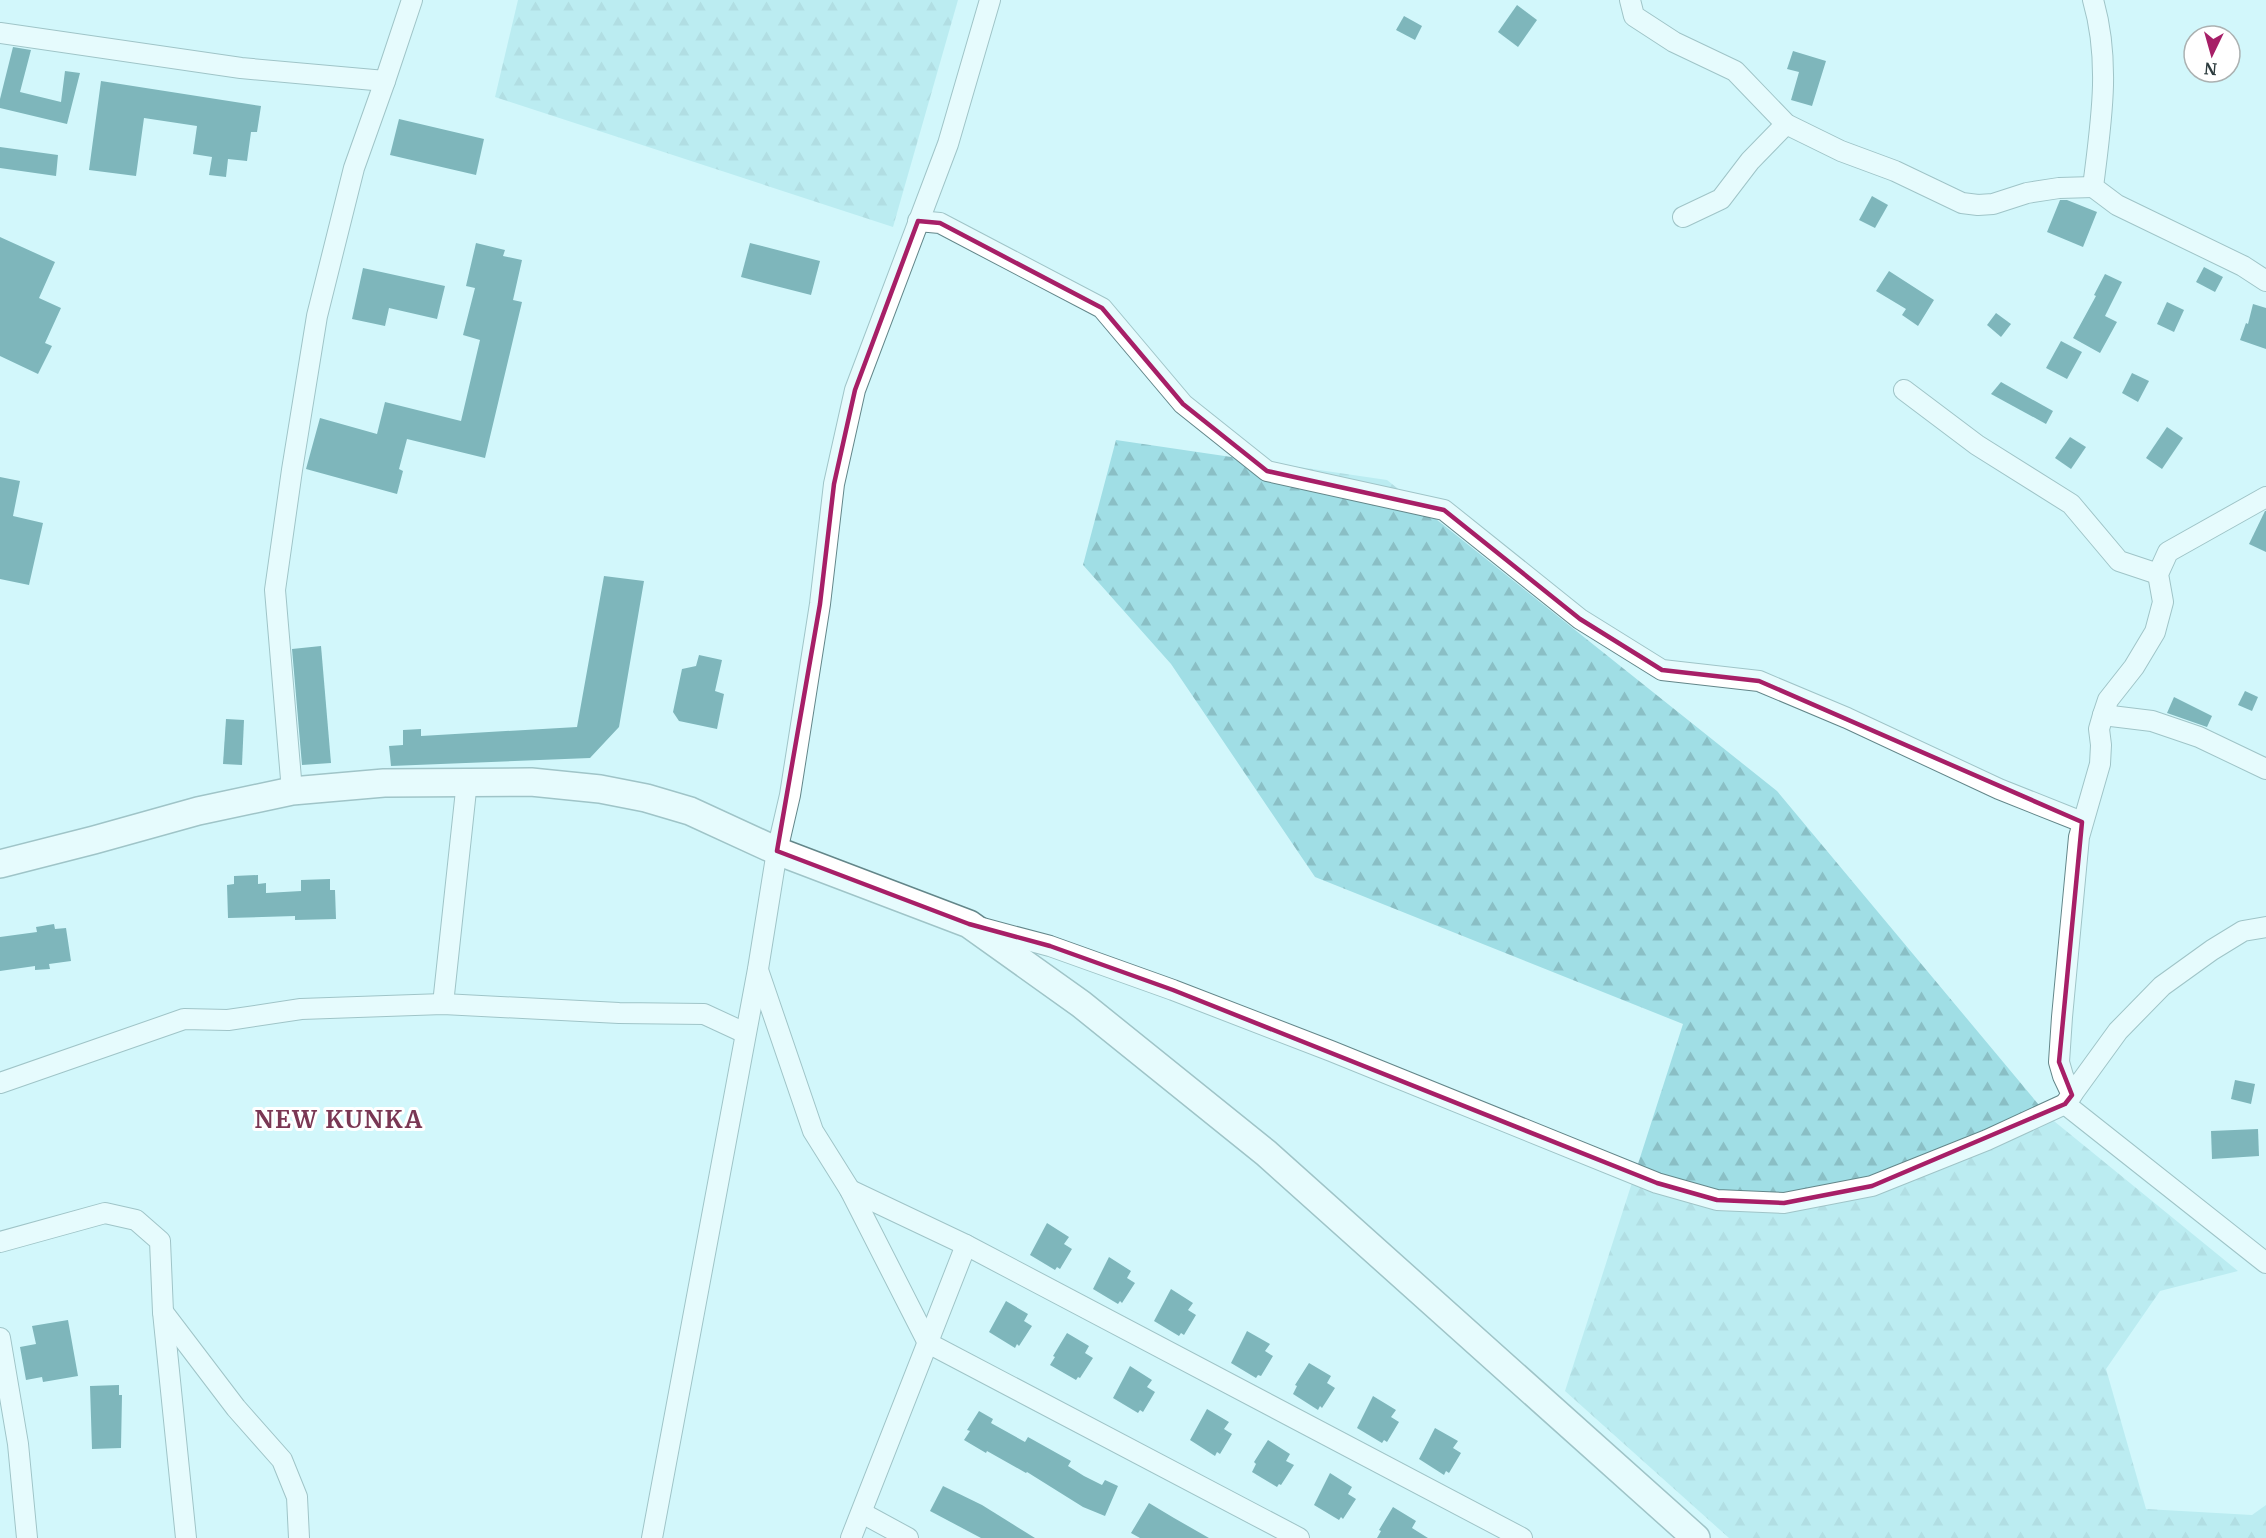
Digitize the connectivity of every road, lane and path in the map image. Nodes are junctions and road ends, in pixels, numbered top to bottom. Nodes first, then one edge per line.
1 (412, 0) edge
2 (990, 0) edge
3 (1630, 0) edge
4 (2093, 0) edge
5 (0, 33) edge
6 (385, 81) junction
7 (1786, 124) junction
8 (2093, 187) junction
9 (1683, 217) dead end
10 (918, 221) junction
11 (2266, 281) edge
12 (1904, 390) dead end
13 (2266, 497) edge
14 (2158, 574) junction
15 (2103, 715) junction
16 (2266, 770) edge
17 (467, 781) junction
18 (292, 791) junction
19 (2082, 822) junction
20 (777, 850) junction
21 (0, 864) edge
22 (969, 924) junction
23 (2266, 927) edge
24 (758, 969) junction
25 (443, 1004) junction
26 (745, 1033) junction
27 (0, 1083) edge
28 (2069, 1100) junction
29 (850, 1190) junction
30 (0, 1242) edge
31 (966, 1245) junction
32 (2266, 1263) edge
33 (164, 1312) junction
34 (0, 1338) edge
35 (928, 1343) junction
36 (862, 1513) junction
37 (27, 1538) edge
38 (186, 1538) edge
39 (299, 1538) edge
40 (652, 1538) edge
41 (851, 1538) edge
42 (908, 1538) edge
43 (1299, 1538) edge
44 (1522, 1538) edge
45 (1696, 1538) edge

1 - 6 street
2 - 10 street
3 - 7 street
4 - 8 street
5 - 6 street
6 - 18 street
7 - 8 street
7 - 9 street
8 - 11 street
10 - 19 street
10 - 20 street
12 - 14 street
13 - 14 street
14 - 15 street
15 - 16 street
15 - 19 street
17 - 18 street
17 - 20 street
17 - 25 street
18 - 21 street
19 - 28 street
20 - 22 street
20 - 24 street
22 - 28 street
22 - 45 street
23 - 28 street
24 - 26 street
24 - 29 street
25 - 26 street
25 - 27 street
26 - 40 street
28 - 32 street
29 - 31 street
29 - 35 street
30 - 33 street
31 - 35 street
31 - 44 street
33 - 38 street
33 - 39 street
34 - 37 street
35 - 36 street
35 - 43 street
36 - 41 street
36 - 42 street

